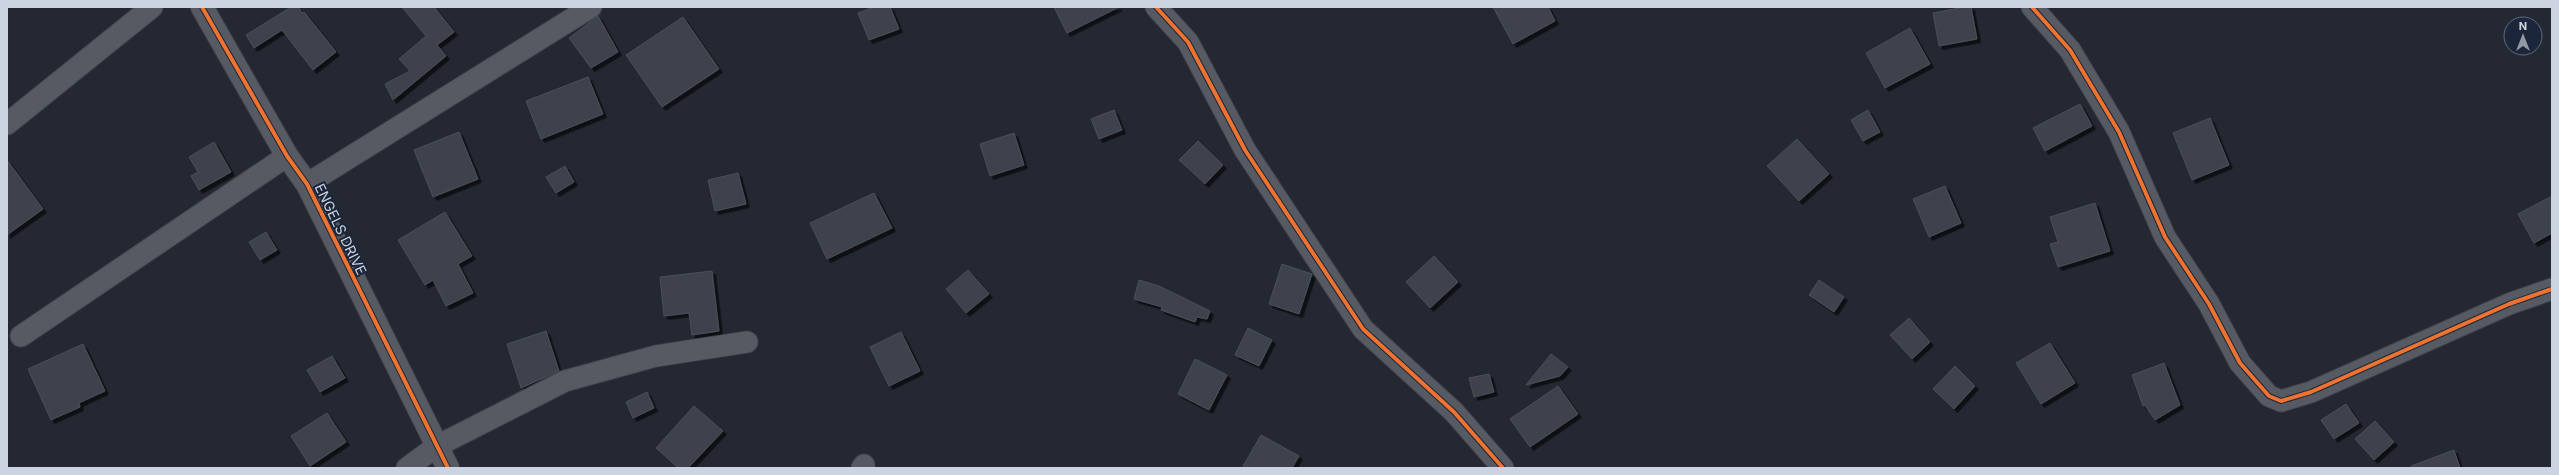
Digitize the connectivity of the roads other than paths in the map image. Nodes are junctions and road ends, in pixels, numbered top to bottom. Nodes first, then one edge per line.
1 (152, 7) edge
2 (202, 7) edge
3 (591, 7) edge
4 (1156, 7) edge
5 (2032, 7) edge
6 (7, 124) edge
7 (287, 156) junction
8 (307, 184) junction
9 (2552, 289) edge
10 (21, 336) dead end
11 (747, 342) dead end
12 (437, 446) junction
13 (406, 468) edge
14 (448, 468) edge
15 (1503, 468) edge

1 - 6 street
2 - 7 street, ENGELS DRIVE
3 - 8 street
4 - 15 street
5 - 9 street
7 - 8 street, ENGELS DRIVE
7 - 10 street
8 - 12 street, ENGELS DRIVE
11 - 12 street
12 - 13 street
12 - 14 street, ENGELS DRIVE

